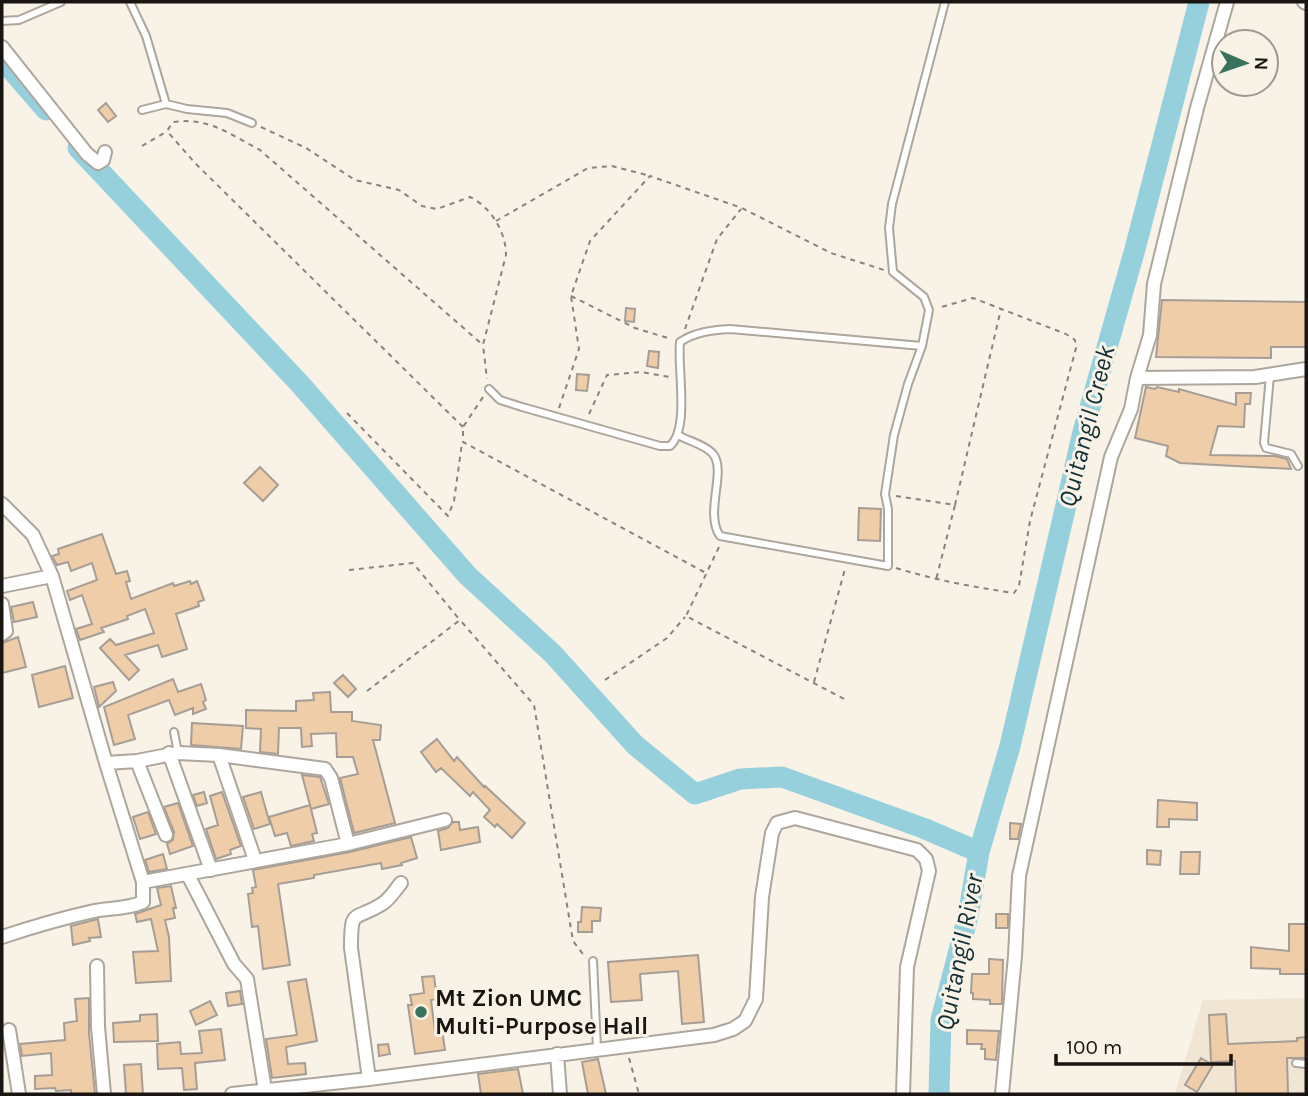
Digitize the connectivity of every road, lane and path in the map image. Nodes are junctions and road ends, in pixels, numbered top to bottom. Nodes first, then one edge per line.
1 (61, 2) edge
2 (130, 2) edge
3 (945, 2) edge
4 (1227, 2) edge
5 (2, 21) edge
6 (2, 47) edge
7 (166, 104) junction
8 (142, 110) dead end
9 (252, 123) joint
10 (167, 131) junction
11 (142, 146) dead end
12 (105, 152) dead end
13 (650, 176) junction
14 (742, 208) junction
15 (495, 222) junction
16 (893, 272) junction
17 (571, 296) junction
18 (1001, 308) junction
19 (929, 310) junction
20 (681, 342) junction
21 (483, 345) junction
22 (922, 346) junction
23 (1306, 369) edge
24 (1270, 376) junction
25 (1137, 378) junction
26 (681, 380) junction
27 (489, 389) junction
28 (347, 413) dead end
29 (557, 416) junction
30 (584, 424) junction
31 (463, 427) junction
32 (678, 435) junction
33 (463, 442) junction
34 (1298, 466) dead end
35 (885, 494) junction
36 (2, 504) edge
37 (955, 505) junction
38 (720, 536) junction
39 (847, 560) junction
40 (888, 566) junction
41 (349, 570) dead end
42 (706, 573) junction
43 (52, 576) junction
44 (936, 580) junction
45 (2, 586) edge
46 (2, 604) edge
47 (686, 616) junction
48 (460, 620) junction
49 (2, 634) edge
50 (605, 680) dead end
51 (814, 683) junction
52 (367, 691) dead end
53 (846, 699) dead end
54 (173, 732) dead end
55 (174, 753) junction
56 (219, 755) junction
57 (137, 761) junction
58 (106, 763) junction
59 (445, 820) dead end
60 (166, 835) dead end
61 (348, 844) junction
62 (255, 860) junction
63 (211, 870) junction
64 (188, 875) junction
65 (143, 882) junction
66 (401, 883) dead end
67 (2, 937) edge
68 (593, 961) joint
69 (97, 966) dead end
70 (9, 1030) dead end
71 (625, 1045) junction
72 (597, 1049) junction
73 (557, 1054) junction
74 (1296, 1063) dead end
75 (1306, 1064) edge
76 (369, 1079) junction
77 (265, 1090) junction
78 (19, 1094) edge
79 (104, 1094) edge
80 (232, 1094) edge
81 (560, 1094) edge
82 (639, 1094) edge
83 (903, 1094) edge
84 (1002, 1094) edge

1 - 5 lane
2 - 7 lane
3 - 16 lane
4 - 25 street
6 - 12 street
7 - 8 lane
7 - 9 lane
9 - 15 path
10 - 11 path
10 - 21 path
10 - 31 path
13 - 14 path
13 - 15 path
13 - 17 path
14 - 16 path
14 - 20 path
15 - 21 path
16 - 19 lane
17 - 20 path
17 - 29 path
18 - 19 path
18 - 37 path
18 - 44 path
19 - 22 lane
20 - 22 lane
20 - 26 lane
21 - 27 path
22 - 35 lane
23 - 24 street
24 - 25 street
24 - 34 lane
25 - 84 street
26 - 30 path
26 - 32 lane
27 - 29 lane
27 - 31 path
28 - 33 path
29 - 30 lane
30 - 32 lane
31 - 33 path
32 - 38 lane
33 - 42 path
35 - 37 path
35 - 40 lane
36 - 43 street
37 - 44 path
38 - 39 lane
38 - 42 path
39 - 40 lane
39 - 51 path
40 - 44 path
41 - 48 path
42 - 47 path
43 - 45 street
43 - 58 street
46 - 49 street
47 - 50 path
47 - 51 path
48 - 52 path
48 - 68 path
51 - 53 path
54 - 55 lane
55 - 56 street
55 - 57 street
55 - 63 street
56 - 61 street
56 - 62 street
57 - 58 street
57 - 60 street
58 - 65 street
59 - 61 street
61 - 62 street
62 - 63 street
63 - 64 street
64 - 65 street
64 - 77 street
65 - 67 street
66 - 76 street
68 - 72 lane
69 - 79 street
70 - 78 street
71 - 72 street
71 - 82 path
71 - 83 street
72 - 73 street
73 - 76 street
73 - 81 street
74 - 75 lane
76 - 77 street
77 - 80 street

